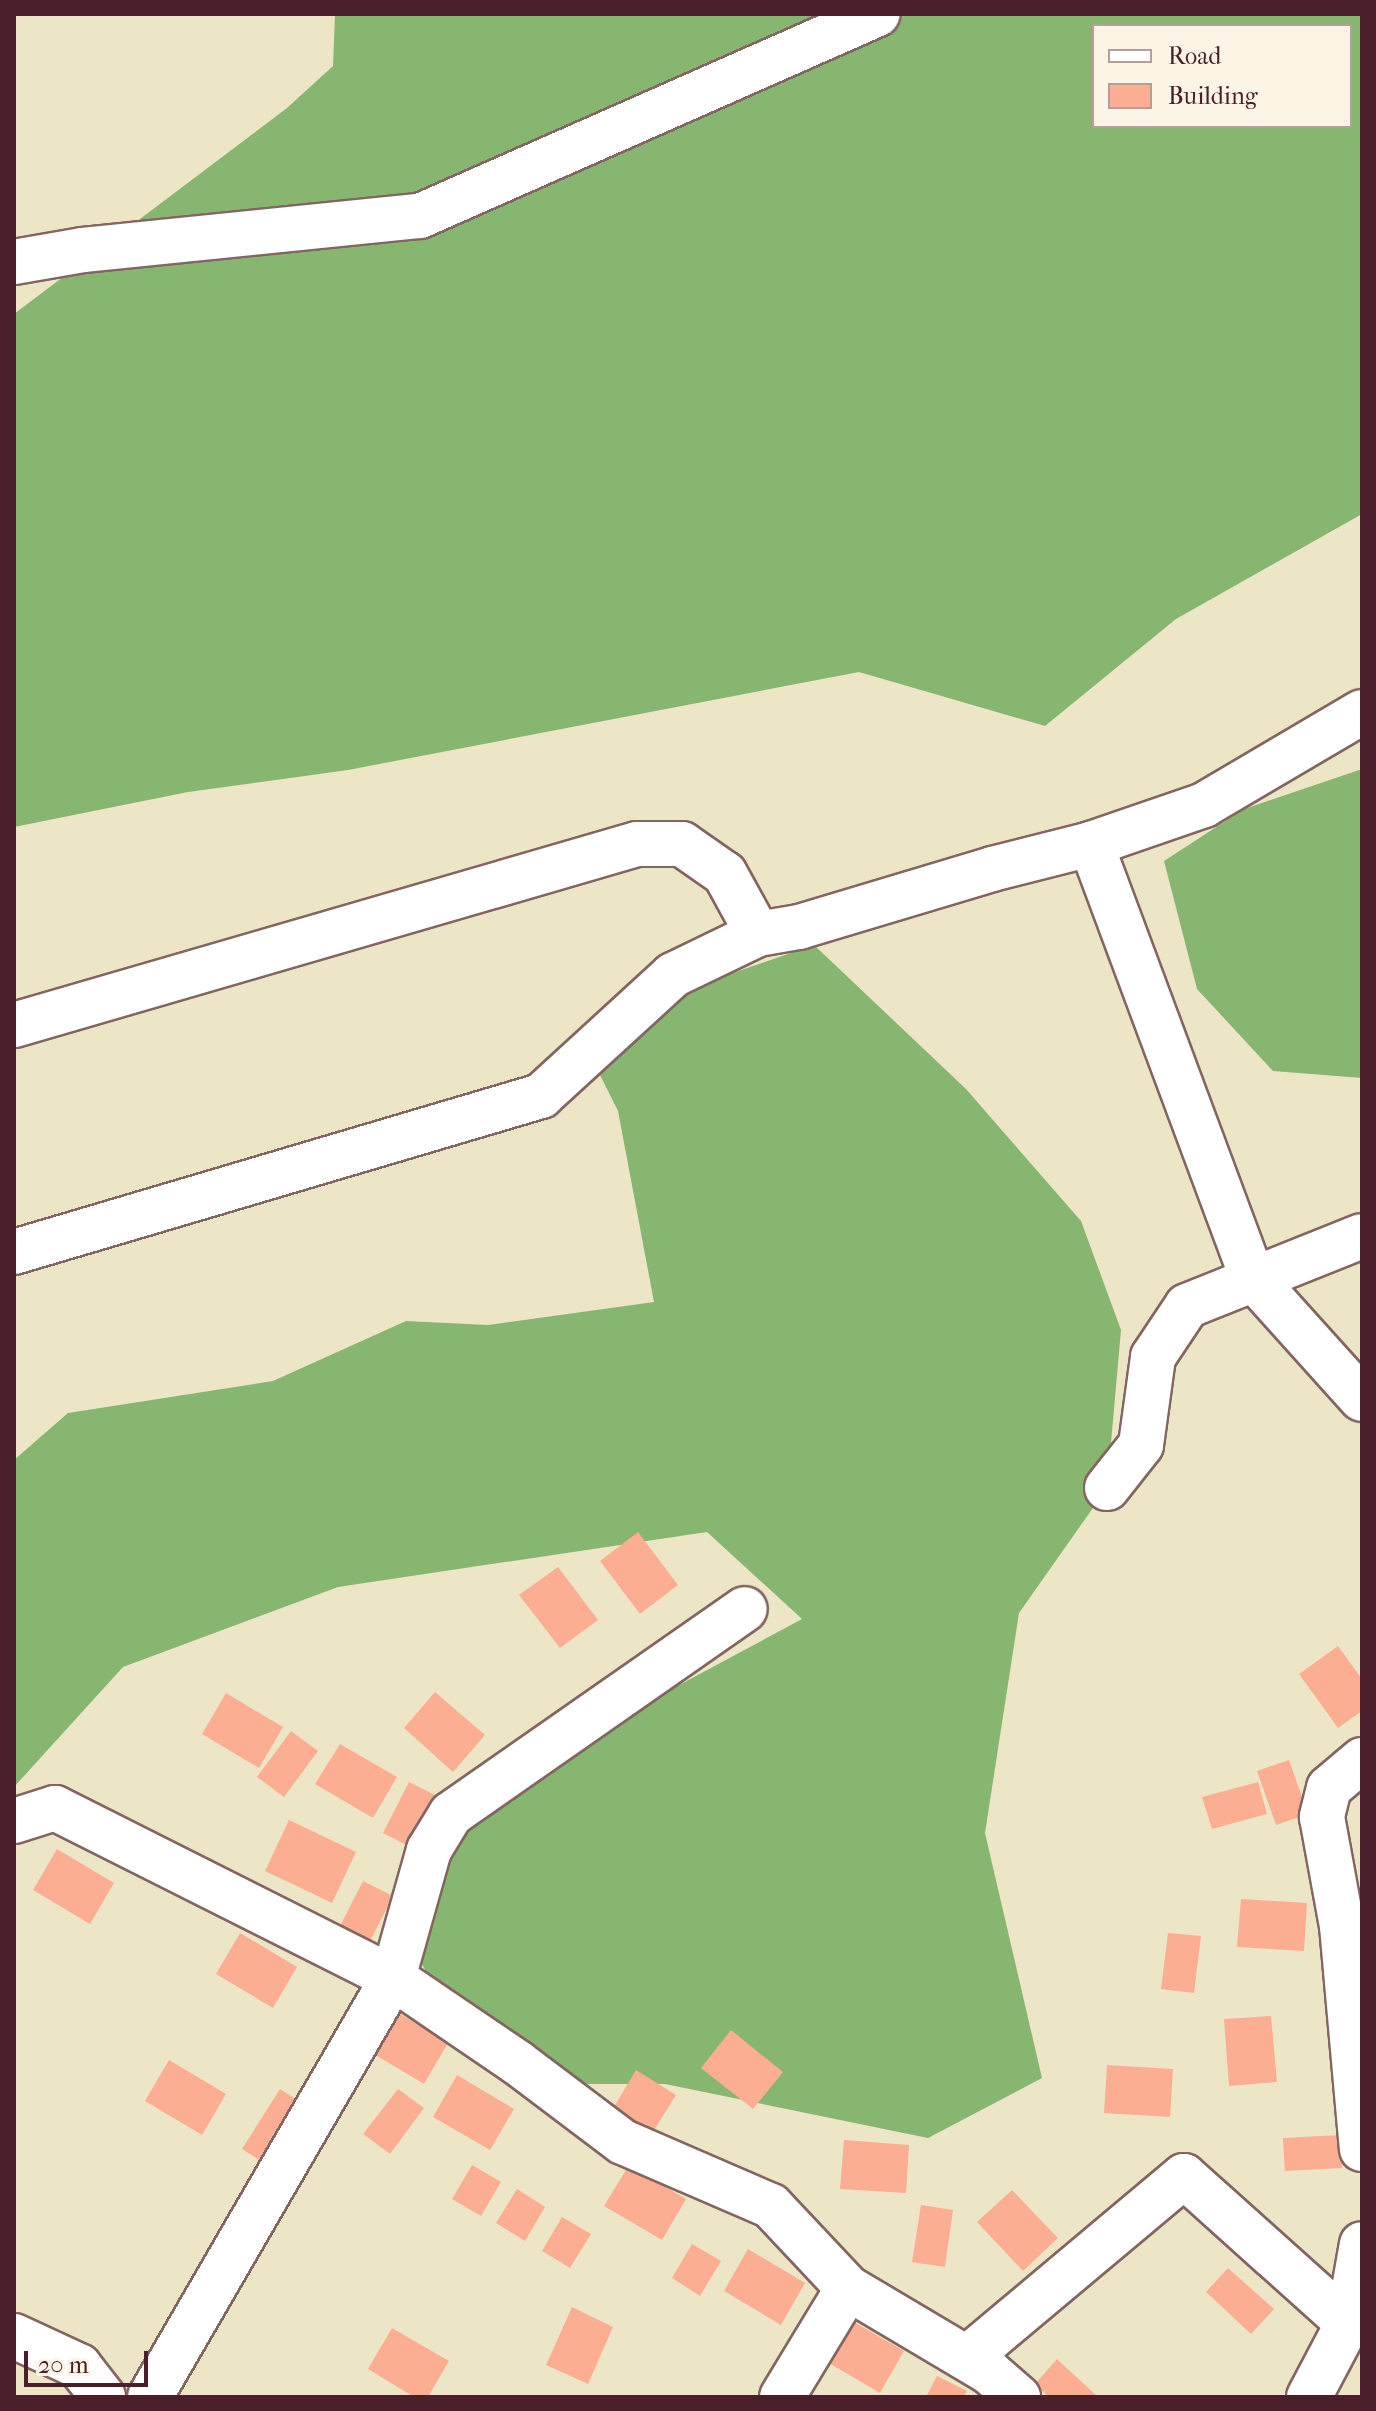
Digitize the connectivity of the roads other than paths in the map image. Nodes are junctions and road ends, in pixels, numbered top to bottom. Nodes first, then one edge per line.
1 (877, 14) edge
2 (14, 262) edge
3 (1362, 712) edge
4 (1091, 844) junction
5 (758, 934) junction
6 (14, 1025) edge
7 (1362, 1236) edge
8 (14, 1252) edge
9 (1252, 1277) junction
10 (1362, 1399) edge
11 (1107, 1488) dead end
12 (745, 1609) dead end
13 (1362, 1760) edge
14 (14, 1821) edge
15 (393, 1978) junction
16 (1362, 2149) edge
17 (1362, 2244) edge
18 (848, 2288) junction
19 (1348, 2323) junction
20 (14, 2336) edge
21 (987, 2381) edge
22 (103, 2397) edge
23 (150, 2397) edge
24 (782, 2397) edge
25 (1309, 2397) edge

1 - 2 street
3 - 4 street
4 - 5 street
4 - 9 street
5 - 6 street
5 - 8 street
7 - 9 street
9 - 10 street
9 - 11 street
12 - 15 street
13 - 16 street
14 - 15 street
15 - 18 street
15 - 23 street
17 - 19 street
18 - 21 street
18 - 24 street
19 - 21 street
19 - 25 street
20 - 22 street

